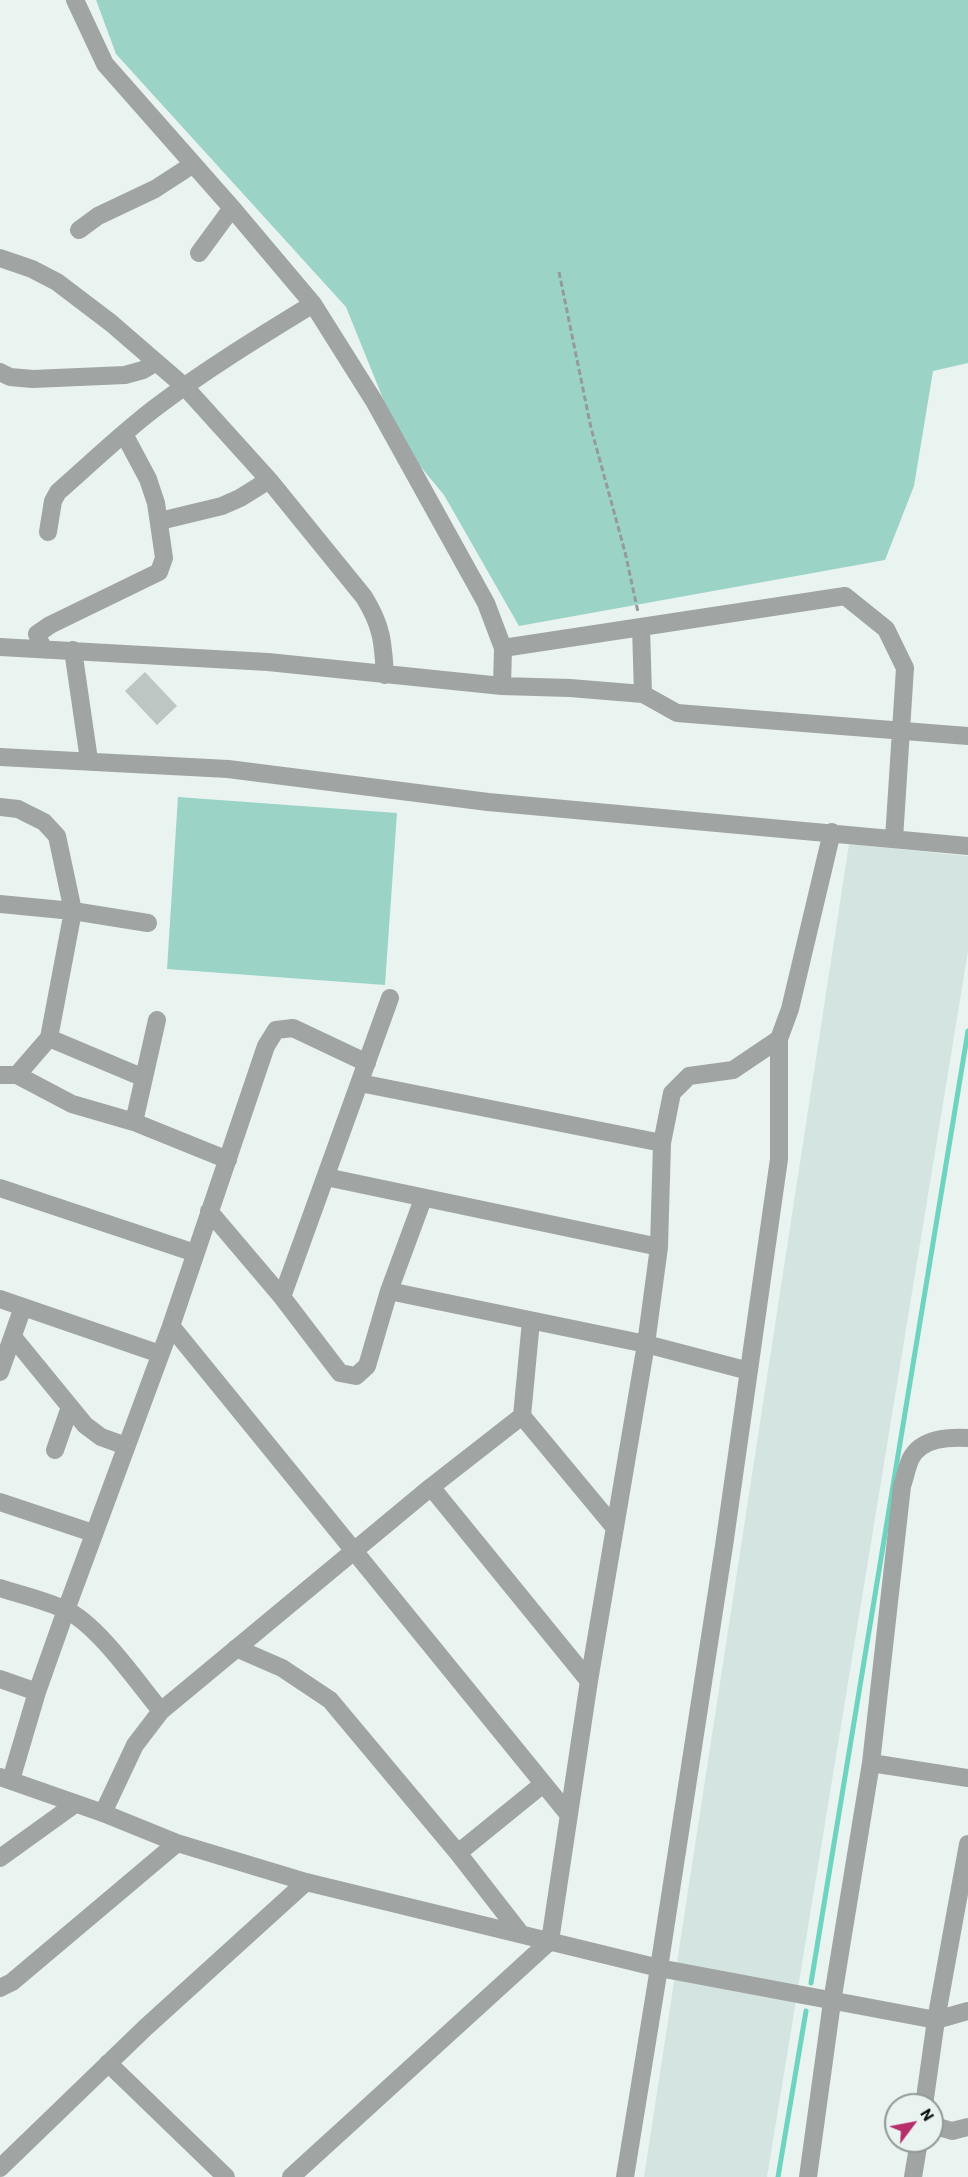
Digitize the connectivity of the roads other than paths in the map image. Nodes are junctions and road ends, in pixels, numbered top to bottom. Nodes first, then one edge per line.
1 (75, 0) edge
2 (192, 165) junction
3 (232, 208) junction
4 (79, 230) dead end
5 (199, 253) dead end
6 (0, 258) edge
7 (313, 304) junction
8 (156, 362) junction
9 (0, 372) edge
10 (185, 387) junction
11 (124, 434) junction
12 (269, 480) junction
13 (160, 521) junction
14 (48, 532) dead end
15 (641, 627) junction
16 (0, 647) edge
17 (503, 648) junction
18 (43, 649) junction
19 (73, 650) junction
20 (385, 675) junction
21 (502, 686) junction
22 (643, 694) junction
23 (902, 731) junction
24 (968, 736) edge
25 (0, 757) edge
26 (89, 760) junction
27 (0, 807) edge
28 (832, 832) junction
29 (894, 839) junction
30 (968, 846) edge
31 (0, 904) edge
32 (73, 911) junction
33 (148, 924) dead end
34 (390, 998) dead end
35 (157, 1020) dead end
36 (49, 1038) junction
37 (779, 1039) junction
38 (367, 1063) junction
39 (8, 1075) edge
40 (144, 1078) junction
41 (360, 1083) junction
42 (134, 1122) junction
43 (662, 1143) junction
44 (228, 1160) junction
45 (326, 1177) junction
46 (0, 1188) edge
47 (423, 1199) junction
48 (209, 1211) junction
49 (659, 1247) junction
50 (195, 1253) junction
51 (389, 1291) junction
52 (282, 1297) junction
53 (0, 1299) edge
54 (23, 1307) junction
55 (531, 1321) junction
56 (171, 1326) junction
57 (13, 1337) junction
58 (646, 1344) junction
59 (160, 1354) junction
60 (749, 1371) junction
61 (0, 1372) edge
62 (70, 1407) junction
63 (522, 1416) junction
64 (968, 1438) edge
65 (126, 1446) junction
66 (55, 1450) dead end
67 (431, 1487) junction
68 (0, 1502) edge
69 (615, 1528) junction
70 (93, 1533) junction
71 (352, 1551) junction
72 (0, 1588) edge
73 (66, 1610) junction
74 (236, 1648) junction
75 (0, 1679) edge
76 (590, 1681) junction
77 (37, 1692) junction
78 (161, 1711) junction
79 (871, 1763) junction
80 (6, 1778) edge
81 (968, 1778) edge
82 (543, 1784) junction
83 (75, 1804) junction
84 (103, 1813) junction
85 (569, 1815) junction
86 (177, 1843) junction
87 (968, 1844) edge
88 (458, 1853) junction
89 (0, 1858) edge
90 (306, 1882) junction
91 (964, 1890) edge
92 (521, 1934) junction
93 (550, 1941) junction
94 (659, 1968) junction
95 (0, 1988) edge
96 (832, 2002) junction
97 (968, 2011) edge
98 (936, 2020) junction
99 (108, 2063) junction
100 (926, 2093) edge
101 (968, 2127) edge
102 (944, 2129) edge
103 (917, 2153) edge
104 (0, 2168) edge
105 (226, 2177) edge
106 (291, 2177) edge
107 (625, 2177) edge
108 (807, 2177) edge
109 (913, 2177) edge

1 - 2 street
2 - 3 street
2 - 4 street
3 - 5 street
3 - 7 street
6 - 8 street
7 - 10 street
7 - 17 street
8 - 9 street
8 - 10 street
10 - 11 street
10 - 12 street
11 - 13 street
11 - 14 street
12 - 13 street
12 - 20 street
13 - 18 street
15 - 17 street
15 - 22 street
15 - 23 street
16 - 18 street
17 - 21 street
18 - 19 street
19 - 20 street
19 - 26 street
20 - 21 street
21 - 22 street
22 - 23 street
23 - 24 street
23 - 29 street
25 - 26 street
26 - 28 street
27 - 32 street
28 - 29 street
28 - 37 street
29 - 30 street
31 - 32 street
32 - 33 street
32 - 36 street
34 - 38 street
35 - 40 street
36 - 39 street
36 - 40 street
37 - 43 street
37 - 60 street
38 - 41 street
38 - 44 street
39 - 42 street
40 - 42 street
41 - 43 street
41 - 45 street
42 - 44 street
43 - 49 street
44 - 48 street
45 - 47 street
45 - 52 street
46 - 50 street
47 - 49 street
47 - 51 street
48 - 50 street
48 - 52 street
49 - 58 street
50 - 56 street
51 - 52 street
51 - 55 street
53 - 54 street
54 - 57 street
54 - 59 street
55 - 58 street
55 - 63 street
56 - 59 street
56 - 71 street
57 - 61 street
57 - 62 street
58 - 60 street
58 - 69 street
59 - 65 street
60 - 94 street
62 - 65 street
62 - 66 street
63 - 67 street
63 - 69 street
64 - 79 street
65 - 70 street
67 - 71 street
67 - 76 street
68 - 70 street
69 - 76 street
70 - 73 street
71 - 74 street
71 - 82 street
72 - 73 street
73 - 77 street
73 - 78 street
74 - 78 street
74 - 88 street
75 - 77 street
76 - 85 street
77 - 80 street
78 - 84 street
79 - 81 street
79 - 96 street
80 - 83 street
82 - 85 street
82 - 88 street
83 - 84 street
83 - 89 street
84 - 86 street
85 - 93 street
86 - 90 street
86 - 95 street
87 - 91 street
88 - 92 street
90 - 92 street
90 - 99 street
91 - 98 street
92 - 93 street
93 - 94 street
93 - 106 street
94 - 96 street
94 - 107 street
96 - 98 street
96 - 108 street
97 - 98 street
98 - 100 street
99 - 104 street
99 - 105 street
101 - 102 street
103 - 109 street

